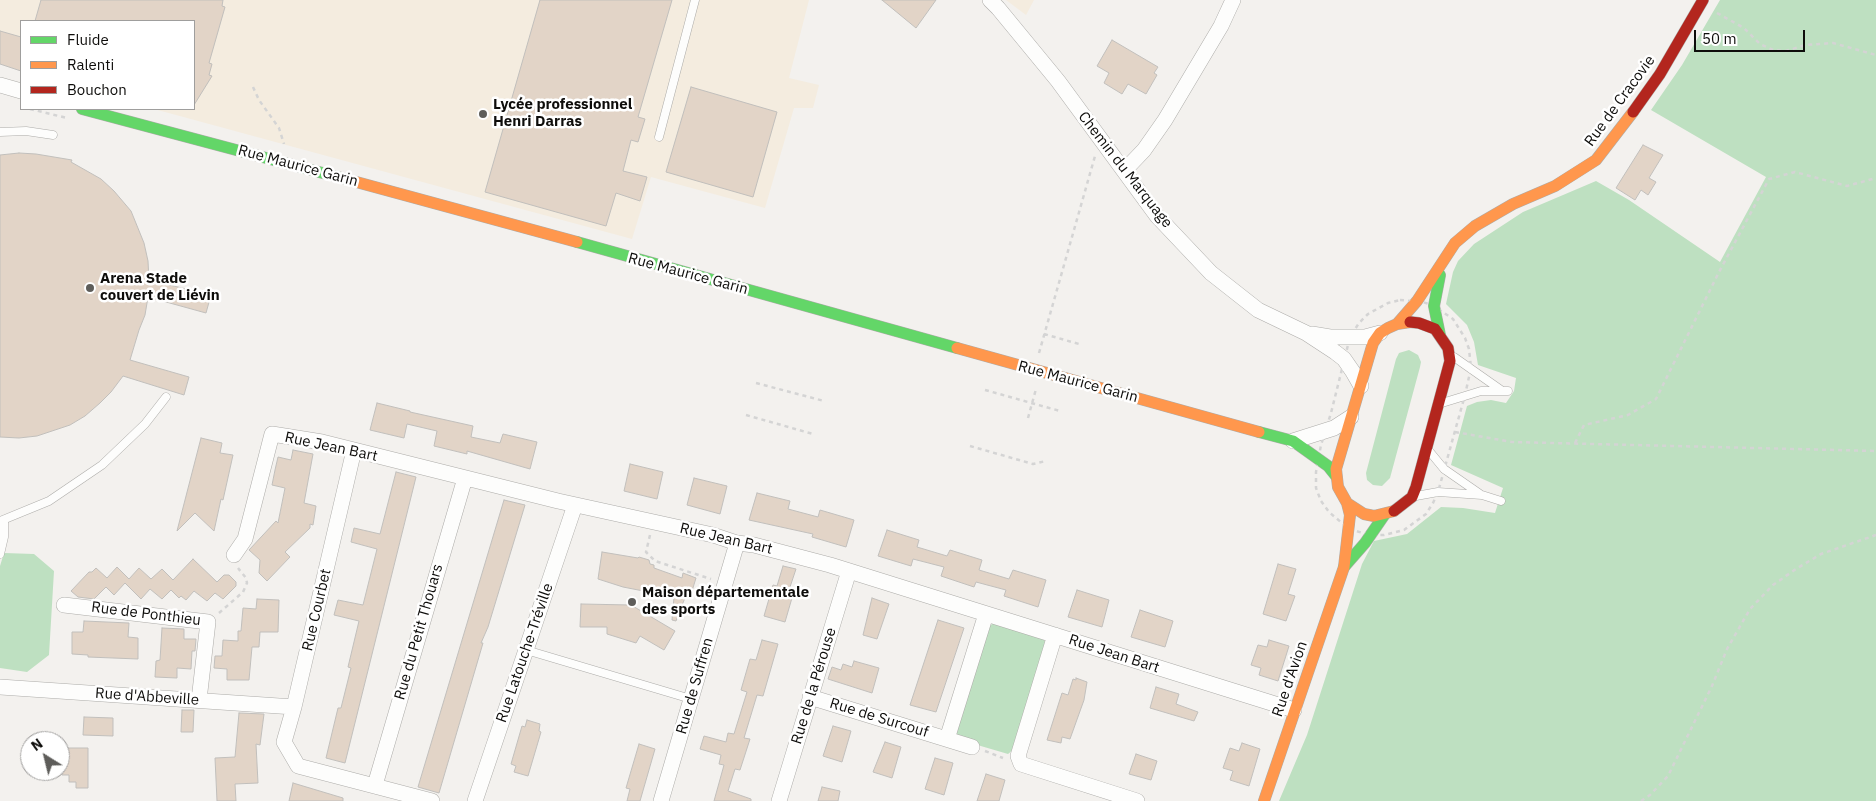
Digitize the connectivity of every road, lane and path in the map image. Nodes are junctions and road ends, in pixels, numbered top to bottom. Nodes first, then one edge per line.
1 (695, 0) edge
2 (990, 0) edge
3 (1233, 0) edge
4 (1701, 2) edge
5 (1876, 55) edge
6 (0, 85) edge
7 (253, 87) dead end
8 (20, 91) edge
9 (86, 110) edge
10 (0, 132) edge
11 (53, 134) dead end
12 (659, 137) dead end
13 (1104, 143) junction
14 (284, 148) dead end
15 (1124, 171) junction
16 (1876, 178) edge
17 (1442, 265) junction
18 (1417, 301) junction
19 (1434, 306) junction
20 (1397, 324) junction
21 (1306, 333) junction
22 (1380, 333) junction
23 (1044, 334) junction
24 (1440, 335) junction
25 (1350, 337) junction
26 (1079, 344) dead end
27 (1449, 352) junction
28 (1344, 359) junction
29 (1470, 368) junction
30 (1034, 369) junction
31 (756, 383) dead end
32 (1037, 386) dead end
33 (1360, 386) junction
34 (985, 390) dead end
35 (1465, 395) junction
36 (166, 397) dead end
37 (824, 401) dead end
38 (1032, 403) junction
39 (1438, 405) junction
40 (1060, 411) dead end
41 (746, 415) dead end
42 (1351, 417) junction
43 (1028, 418) dead end
44 (1325, 431) junction
45 (813, 434) dead end
46 (1293, 441) junction
47 (1575, 442) junction
48 (970, 446) dead end
49 (1427, 446) junction
50 (354, 450) junction
51 (1876, 451) edge
52 (1318, 458) junction
53 (1046, 461) dead end
54 (1336, 476) junction
55 (465, 478) junction
56 (1482, 495) junction
57 (1412, 497) junction
58 (1502, 501) dead end
59 (1347, 503) junction
60 (575, 505) junction
61 (1385, 514) junction
62 (2, 521) edge
63 (653, 522) junction
64 (1876, 535) edge
65 (738, 543) junction
66 (0, 554) edge
67 (234, 555) joint
68 (1344, 567) junction
69 (849, 570) junction
70 (725, 583) junction
71 (64, 605) dead end
72 (986, 614) junction
73 (208, 622) junction
74 (1055, 635) junction
75 (526, 650) junction
76 (0, 687) edge
77 (810, 697) junction
78 (691, 698) junction
79 (199, 700) junction
80 (294, 707) junction
81 (1294, 710) junction
82 (947, 739) junction
83 (972, 747) joint
84 (1021, 764) junction
85 (374, 786) junction
86 (432, 801) edge
87 (475, 801) edge
88 (661, 801) edge
89 (779, 801) edge
90 (1137, 801) edge
91 (1264, 801) edge
92 (1641, 801) edge

1 - 12 lane
2 - 13 street, Chemin du Marquage
3 - 15 street
4 - 5 path
4 - 17 street, Rue de Cracovie
6 - 8 street
7 - 14 path
9 - 30 street, Rue Maurice Garin
10 - 11 lane
13 - 15 street, Chemin du Marquage
13 - 23 path
15 - 21 street, Chemin du Marquage
16 - 47 path
17 - 18 street, Rue de Cracovie
17 - 19 street, Rue de Cracovie
18 - 19 path
18 - 20 street, Rue de Cracovie
18 - 25 path
19 - 24 street, Rue de Cracovie
19 - 29 path
20 - 22 street
20 - 24 street
21 - 25 street, Chemin du Marquage
21 - 28 street, Chemin du Marquage
22 - 25 street, Chemin du Marquage
22 - 33 street
23 - 26 path
23 - 30 path
24 - 27 street, Rue de Cracovie
25 - 28 path
27 - 29 lane
27 - 39 street
28 - 33 street, Chemin du Marquage
28 - 44 path
29 - 35 path
29 - 35 lane
30 - 46 street, Rue Maurice Garin
31 - 37 path
32 - 38 path
33 - 42 street
34 - 38 path
35 - 39 lane
35 - 47 path
36 - 62 lane
38 - 40 path
38 - 43 path
39 - 49 street
41 - 45 path
42 - 44 street
42 - 54 street
44 - 46 street
44 - 52 path
46 - 52 street, Rue Maurice Garin
47 - 51 path
48 - 53 path
49 - 56 lane
49 - 57 street
50 - 55 street, Rue Jean Bart
50 - 67 street, Rue Jean Bart
50 - 80 street, Rue Courbet
52 - 54 street, Rue Maurice Garin
54 - 59 street
55 - 60 street, Rue Jean Bart
55 - 85 street, Rue du Petit Thouars
56 - 57 lane
56 - 58 lane
57 - 61 street
59 - 61 street
59 - 68 street, Rue d'Avion
60 - 63 street, Rue Jean Bart
60 - 75 street, Rue Latouche-Tréville
61 - 68 street, Rue d'Avion
62 - 66 lane
63 - 65 street, Rue Jean Bart
63 - 70 path
64 - 92 path
65 - 69 street, Rue Jean Bart
65 - 70 street, Rue de Suffren
67 - 73 path
68 - 81 street, Rue d'Avion
69 - 72 street, Rue Jean Bart
69 - 77 street, Rue de la Pérouse
70 - 78 street, Rue de Suffren
71 - 73 street, Rue de Ponthieu
72 - 74 street, Rue Jean Bart
72 - 82 street
73 - 79 street, Rue de Ponthieu
74 - 81 street, Rue Jean Bart
74 - 84 street
75 - 78 lane
75 - 87 street, Rue Latouche-Tréville
76 - 79 street, Rue d'Abbeville
77 - 82 street, Rue de Surcouf
77 - 89 street, Rue de la Pérouse
78 - 88 street, Rue de Suffren
79 - 80 street, Rue d'Abbeville
80 - 85 street, Rue Courbet
81 - 91 street, Rue d'Avion
82 - 83 street, Rue de Surcouf
83 - 84 path
84 - 90 street
85 - 86 street

